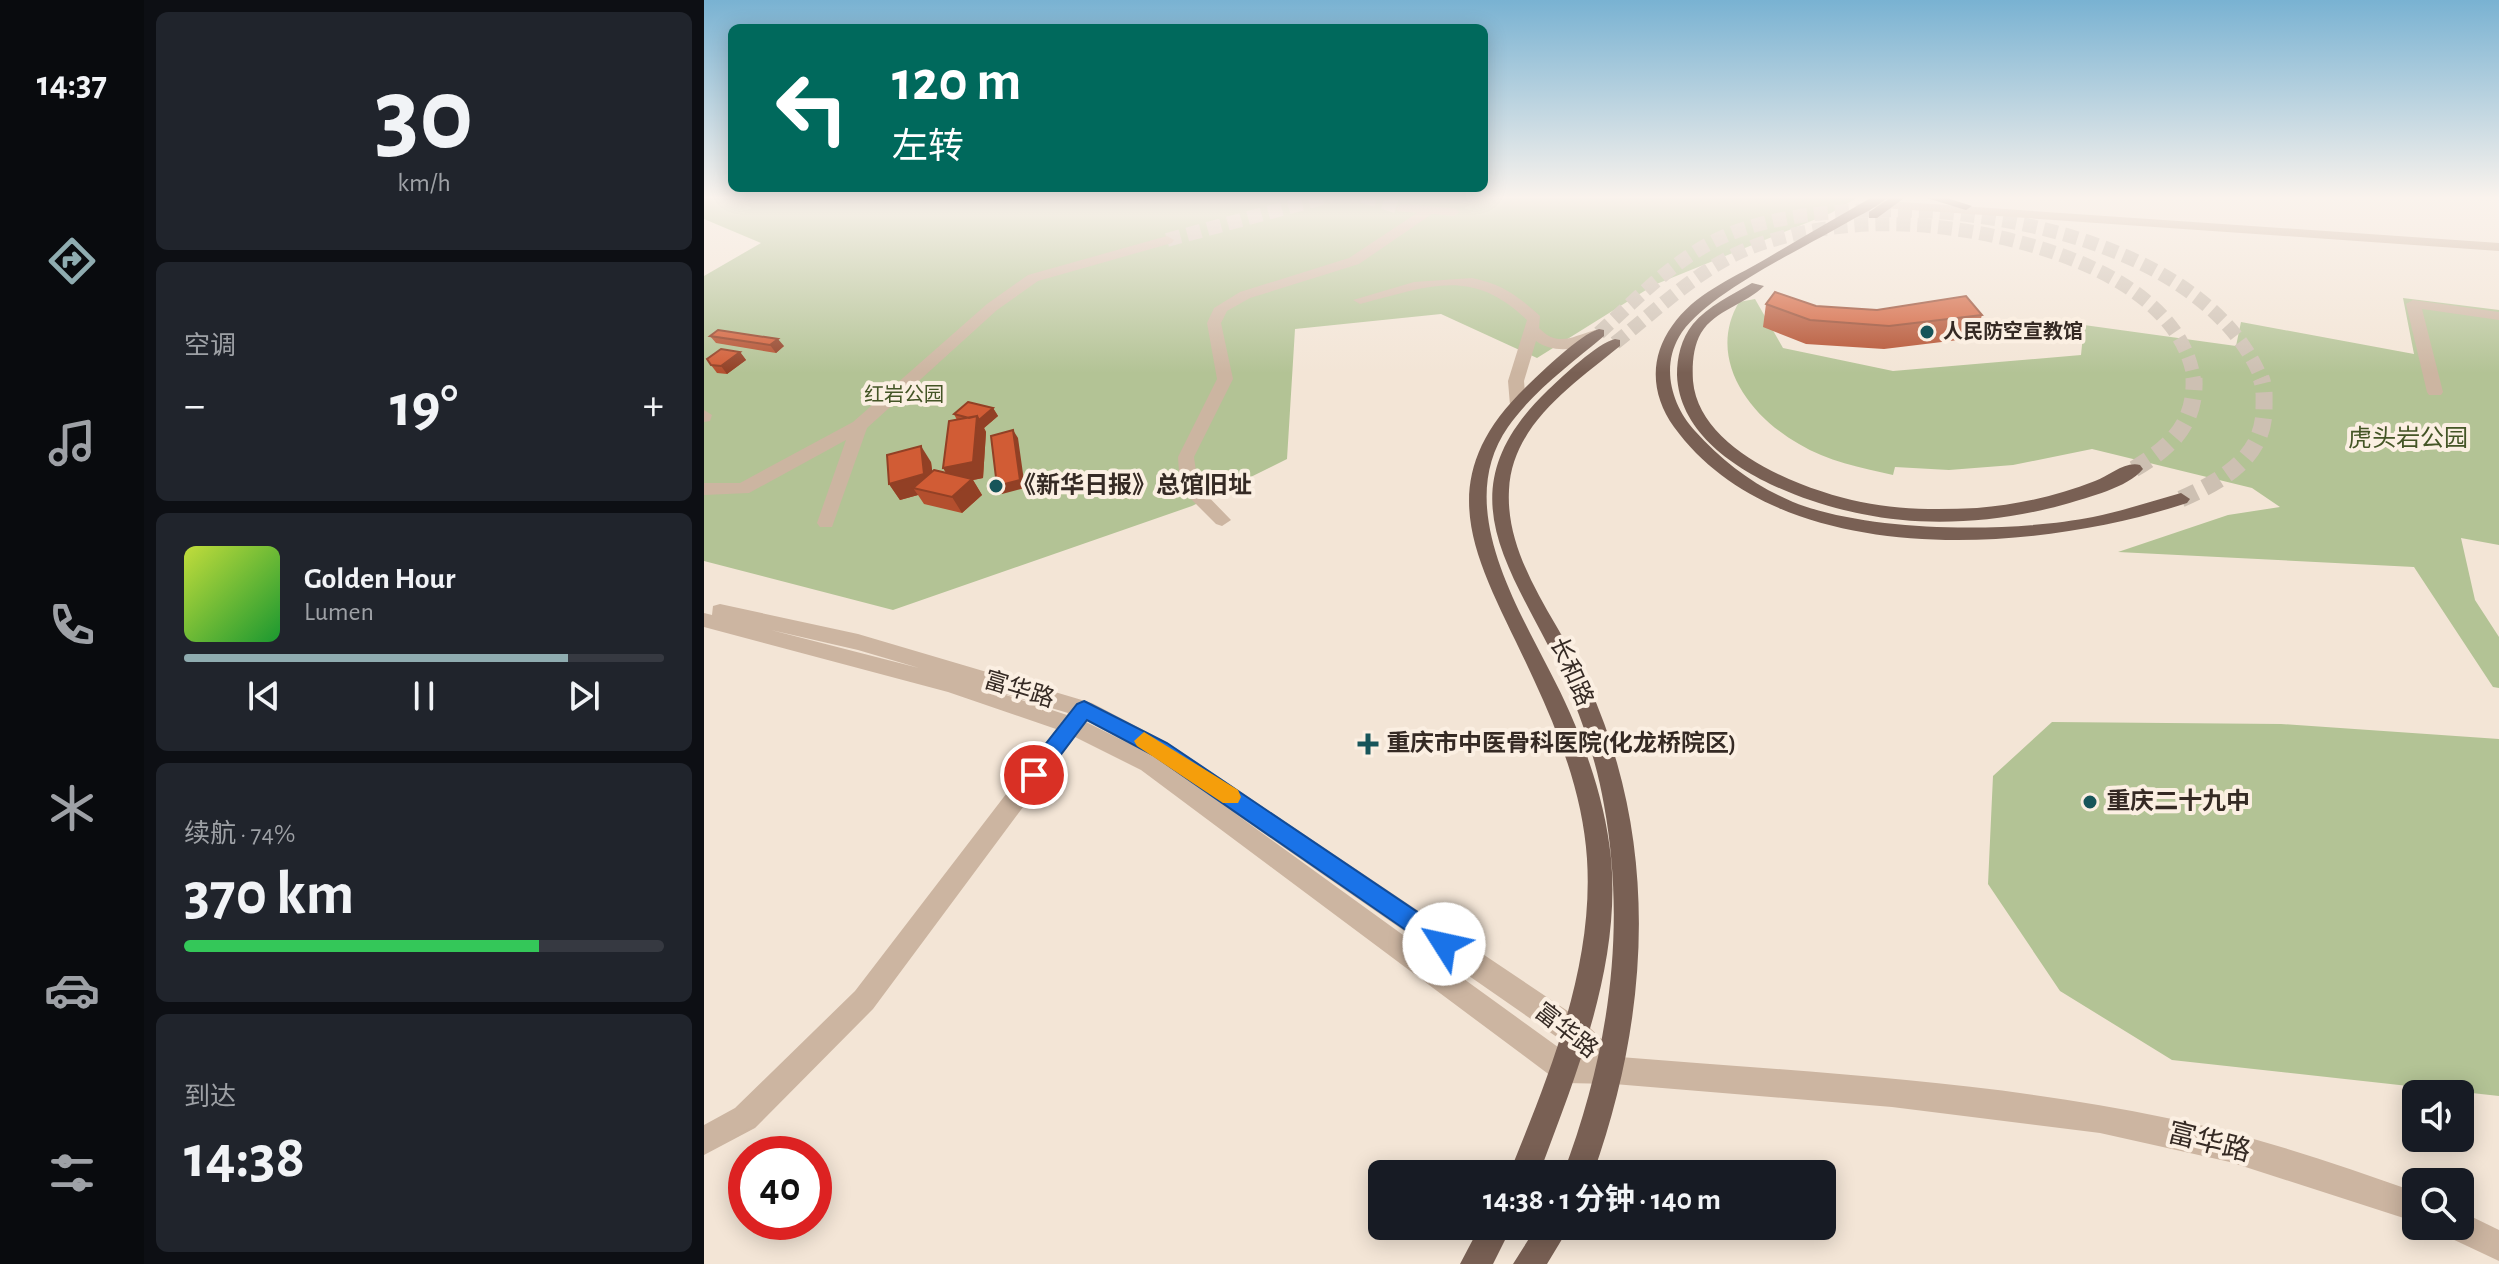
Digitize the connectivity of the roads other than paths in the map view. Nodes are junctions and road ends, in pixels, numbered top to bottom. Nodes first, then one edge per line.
1 (1114, 255) edge
2 (1363, 255) edge
3 (1787, 255) edge
4 (1802, 255) edge
5 (1360, 300) dead end
6 (2499, 316) edge
7 (1532, 329) junction
8 (1607, 338) junction
9 (2435, 392) dead end
10 (1518, 405) junction
11 (859, 426) junction
12 (2134, 469) tunnel mouth
13 (704, 489) edge
14 (2181, 499) tunnel mouth
15 (1222, 520) dead end
16 (826, 523) dead end
17 (704, 607) edge
18 (704, 620) edge
19 (1078, 717) junction
20 (1574, 1032) junction
21 (1565, 1069) junction
22 (1614, 1070) junction
23 (704, 1141) edge
24 (1529, 1160) edge
25 (1583, 1160) edge
26 (2402, 1202) edge
27 (2474, 1234) edge
28 (1489, 1240) edge
29 (1545, 1240) edge
30 (2499, 1246) edge
31 (1476, 1264) edge
32 (1529, 1264) edge

1 - 11 street
2 - 15 street
3 - 14 main road
4 - 12 main road
5 - 7 street
6 - 9 street
7 - 8 street
7 - 10 street
8 - 10 main road, 长和路
8 - 22 main road, 长和路
10 - 20 main road, 长和路
11 - 13 street
11 - 16 street
17 - 19 street, 富华路
18 - 19 street, 富华路
19 - 20 street, 富华路
19 - 21 street, 富华路
19 - 23 street
20 - 21 main road, 长和路
20 - 22 street, 富华路
21 - 22 street, 富华路
21 - 24 main road, 长和路
22 - 25 main road, 长和路
22 - 26 street, 富华路
27 - 30 street
28 - 31 main road
29 - 32 main road

